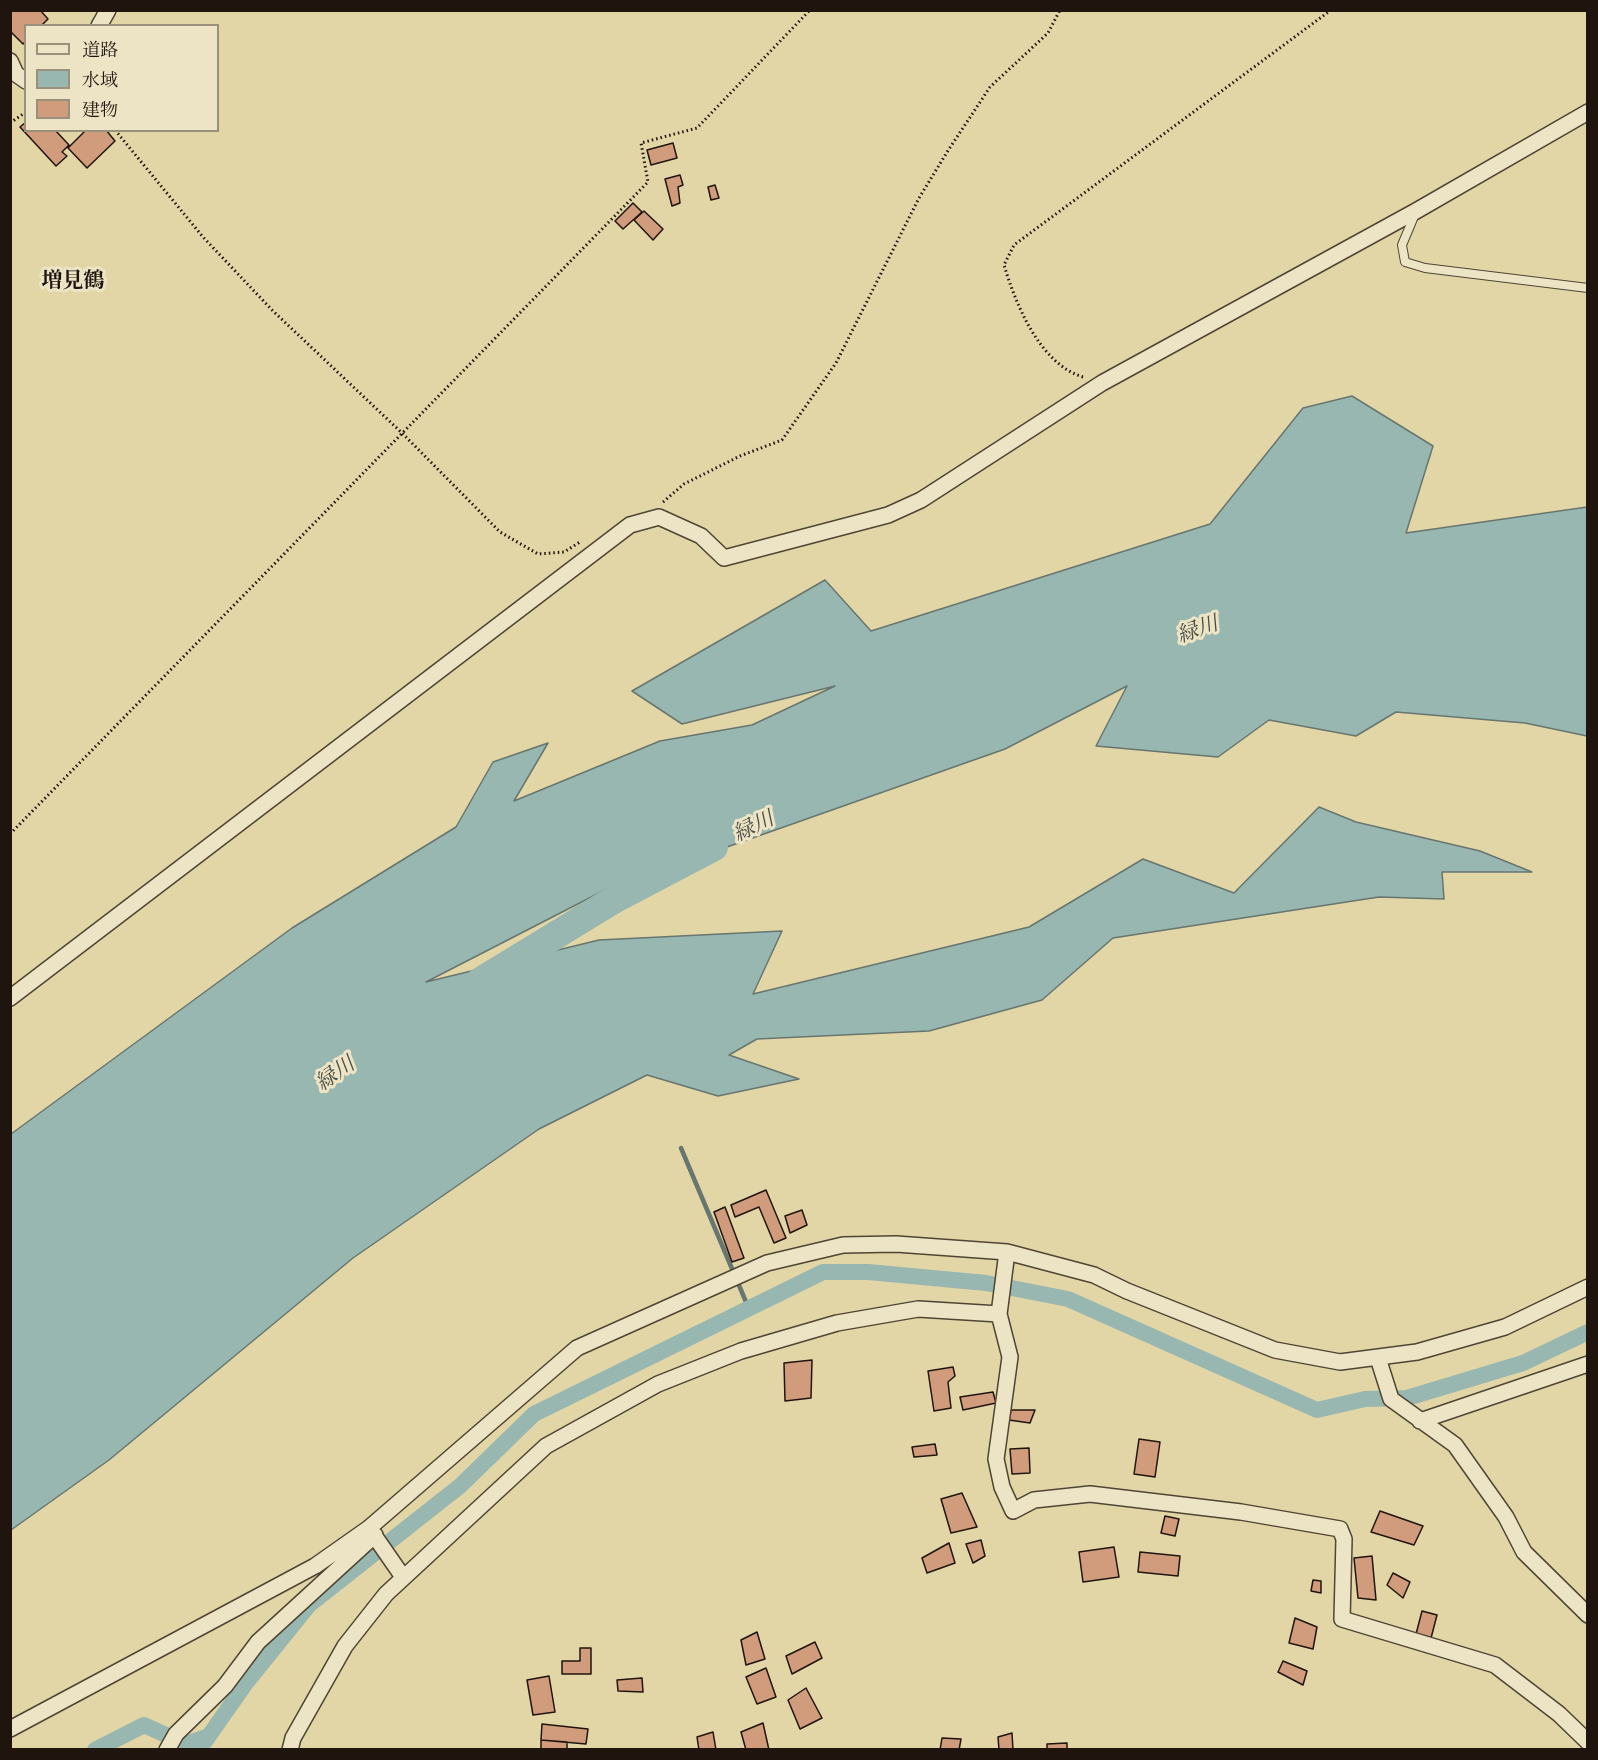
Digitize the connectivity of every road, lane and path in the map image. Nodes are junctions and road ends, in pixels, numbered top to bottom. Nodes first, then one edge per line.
1 (108, 10) edge
2 (810, 10) edge
3 (1060, 10) edge
4 (1331, 10) edge
5 (100, 24) edge
6 (10, 61) edge
7 (24, 80) edge
8 (1587, 112) edge
9 (24, 113) edge
10 (10, 123) edge
11 (117, 132) edge
12 (1416, 211) junction
13 (1587, 288) edge
14 (1102, 383) junction
15 (402, 433) junction
16 (659, 517) junction
17 (582, 541) dead end
18 (10, 834) edge
19 (10, 998) edge
20 (1007, 1252) junction
21 (1587, 1287) edge
22 (999, 1314) junction
23 (1378, 1358) junction
24 (1587, 1365) edge
25 (1420, 1421) junction
26 (372, 1532) junction
27 (403, 1577) junction
28 (1587, 1615) edge
29 (10, 1729) edge
30 (1587, 1742) edge
31 (167, 1749) edge
32 (290, 1749) edge

1 - 5 street
2 - 15 path
3 - 16 path
4 - 14 path
6 - 7 street
8 - 12 street
9 - 10 path
11 - 15 path
12 - 13 lane
12 - 14 street
14 - 16 street
15 - 17 path
15 - 18 path
16 - 19 street
20 - 22 street
20 - 23 street
20 - 26 street
21 - 23 street
22 - 27 street
22 - 30 street
23 - 25 street
24 - 25 street
25 - 28 street
26 - 27 street
26 - 29 street
26 - 31 street
27 - 32 street

